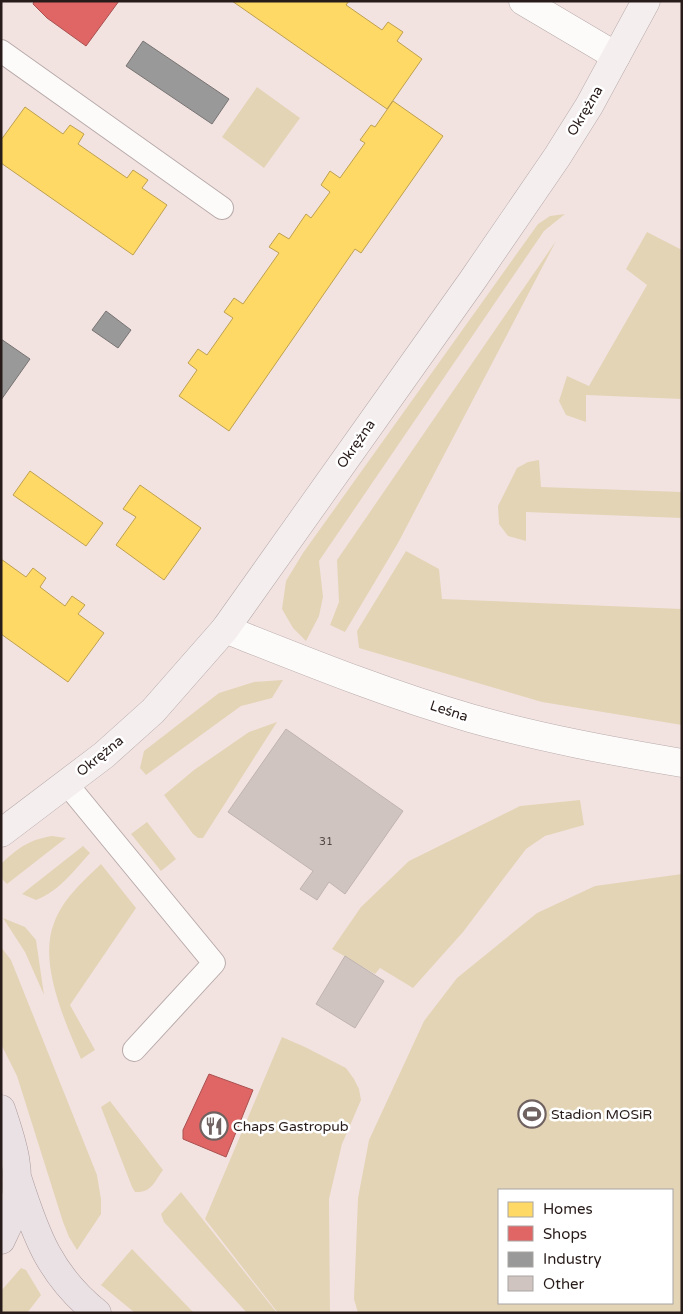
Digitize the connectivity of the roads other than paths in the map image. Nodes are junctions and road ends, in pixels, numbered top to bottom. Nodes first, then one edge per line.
1 (522, 1) edge
2 (646, 1) edge
3 (1, 51) edge
4 (616, 56) junction
5 (222, 208) dead end
6 (225, 628) junction
7 (682, 763) edge
8 (66, 784) junction
9 (1, 834) edge
10 (134, 1050) dead end
11 (1, 1109) edge
12 (18, 1180) junction
13 (1, 1240) edge
14 (97, 1313) edge

1 - 4 street
2 - 4 street, Okrężna
3 - 5 lane
4 - 6 street, Okrężna
6 - 7 street, Leśna
6 - 8 street, Okrężna
8 - 9 street, Okrężna
8 - 10 lane
11 - 12 main road
12 - 13 main road
12 - 14 main road

